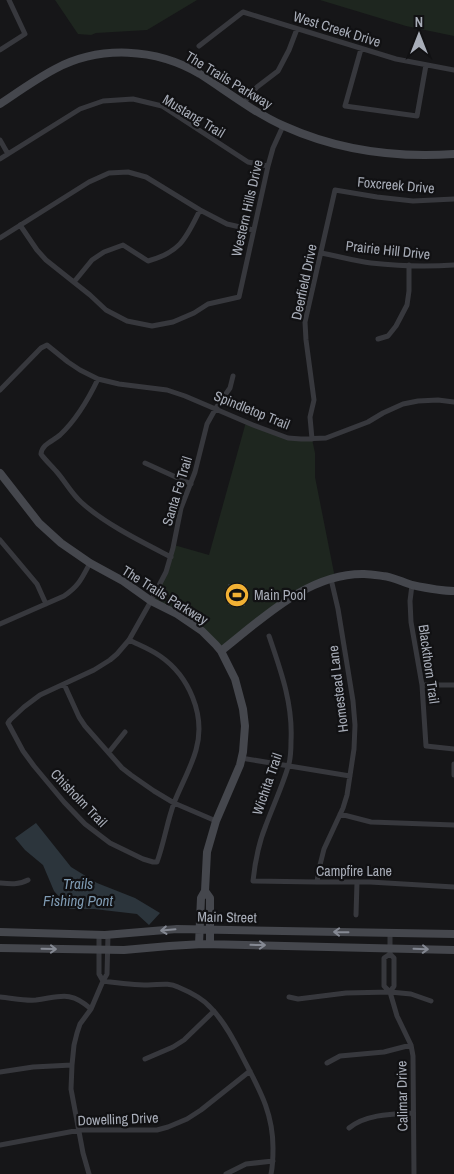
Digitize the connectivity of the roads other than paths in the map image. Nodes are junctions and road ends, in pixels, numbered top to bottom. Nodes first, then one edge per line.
1 (9, 0) edge
2 (297, 29) junction
3 (198, 46) dead end
4 (361, 49) junction
5 (0, 50) edge
6 (426, 65) junction
7 (454, 70) edge
8 (0, 104) edge
9 (243, 104) junction
10 (283, 126) junction
11 (0, 140) edge
12 (8, 154) junction
13 (454, 154) edge
14 (0, 159) edge
15 (268, 166) junction
16 (336, 190) joint
17 (454, 199) edge
18 (200, 210) junction
19 (20, 225) junction
20 (253, 230) junction
21 (0, 238) edge
22 (321, 253) junction
23 (409, 265) junction
24 (454, 265) edge
25 (74, 282) junction
26 (378, 339) dead end
27 (233, 376) dead end
28 (98, 379) junction
29 (0, 390) edge
30 (454, 402) edge
31 (216, 408) junction
32 (312, 438) junction
33 (145, 463) dead end
34 (0, 473) edge
35 (191, 484) junction
36 (1, 543) edge
37 (171, 557) junction
38 (90, 563) junction
39 (331, 579) junction
40 (412, 585) junction
41 (454, 591) edge
42 (151, 601) junction
43 (46, 604) junction
44 (0, 624) edge
45 (269, 636) dead end
46 (129, 640) junction
47 (221, 651) junction
48 (64, 684) junction
49 (422, 685) junction
50 (454, 685) edge
51 (8, 723) joint
52 (125, 732) dead end
53 (454, 749) edge
54 (109, 752) junction
55 (241, 758) junction
56 (454, 764) edge
57 (289, 766) junction
58 (454, 775) edge
59 (350, 776) junction
60 (174, 803) junction
61 (340, 814) junction
62 (216, 821) junction
63 (454, 825) edge
64 (28, 880) dead end
65 (253, 881) joint
66 (317, 882) junction
67 (357, 882) junction
68 (0, 883) edge
69 (454, 887) edge
70 (205, 891) junction
71 (356, 915) dead end
72 (200, 929) junction
73 (209, 930) junction
74 (0, 932) edge
75 (390, 933) junction
76 (454, 934) edge
77 (99, 935) junction
78 (108, 935) junction
79 (200, 944) junction
80 (210, 944) junction
81 (0, 948) edge
82 (99, 950) junction
83 (108, 950) junction
84 (454, 950) edge
85 (390, 951) junction
86 (103, 981) junction
87 (390, 992) junction
88 (0, 997) edge
89 (288, 997) dead end
90 (431, 1001) dead end
91 (91, 1009) junction
92 (214, 1011) junction
93 (410, 1045) junction
94 (145, 1059) dead end
95 (328, 1063) dead end
96 (72, 1066) junction
97 (0, 1072) edge
98 (250, 1072) junction
99 (414, 1113) junction
100 (349, 1128) dead end
101 (80, 1130) junction
102 (0, 1145) edge
103 (273, 1161) junction
104 (89, 1174) edge
105 (226, 1174) edge
106 (271, 1174) edge
107 (414, 1174) edge

1 - 5 street
2 - 3 street, West Creek Drive
2 - 4 street, West Creek Drive
2 - 9 street
4 - 6 street, West Creek Drive
4 - 6 street
6 - 7 street, West Creek Drive
8 - 9 street, The Trails Parkway
9 - 10 street, The Trails Parkway
10 - 13 street, The Trails Parkway
10 - 15 street, Western Hills Drive
11 - 12 street
12 - 14 street, Mustang Trail
12 - 15 street, Mustang Trail
15 - 20 street, Western Hills Drive
16 - 17 street, Foxcreek Drive
16 - 22 street, Deerfield Drive
18 - 19 street
18 - 20 street
18 - 25 street
19 - 21 street
19 - 25 street
20 - 25 street, Western Hills Drive
22 - 23 street, Prairie Hill Drive
22 - 32 street, Deerfield Drive
23 - 24 street, Prairie Hill Drive
23 - 26 street
27 - 31 street, Santa Fe Trail
28 - 29 street, Spindletop Trail
28 - 31 street, Spindletop Trail
28 - 37 street
30 - 32 street, Spindletop Trail
31 - 32 street, Spindletop Trail
31 - 35 street, Santa Fe Trail
33 - 35 street
34 - 38 street, The Trails Parkway
35 - 37 street, Santa Fe Trail
36 - 43 street
37 - 42 street, Santa Fe Trail
38 - 42 street, The Trails Parkway
38 - 43 street
39 - 40 street
39 - 47 street
39 - 59 street, Homestead Lane
40 - 41 street
40 - 49 street, Blackthorn Trail
42 - 46 street, Santa Fe Trail
42 - 47 street, The Trails Parkway
43 - 44 street
45 - 57 street, Wichita Trail
46 - 48 street, Santa Fe Trail
46 - 60 street
47 - 55 street, The Trails Parkway
48 - 51 street, Santa Fe Trail
48 - 54 street
49 - 50 street
49 - 53 street, Blackthorn Trail
51 - 60 street, Chisholm Trail
52 - 54 street
54 - 60 street
55 - 57 street
55 - 62 street, The Trails Parkway
56 - 58 street
57 - 59 street
57 - 65 street, Wichita Trail
59 - 61 street, Homestead Lane
60 - 62 street
61 - 63 street
61 - 66 street, Homestead Lane
62 - 70 street, The Trails Parkway
64 - 68 street
65 - 66 street, Campfire Lane
66 - 67 street, Campfire Lane
67 - 69 street, Campfire Lane
67 - 71 street
70 - 72 street, The Trails Parkway
70 - 73 street, The Trails Parkway
72 - 73 street, Main Street
72 -> 78 street, Main Street
72 - 79 street, The Trails Parkway
75 -> 73 street, Main Street
73 - 80 street, The Trails Parkway
74 - 77 street, Main Street
75 - 76 street, Main Street
75 - 85 street, Calimar Drive
77 - 78 street, Main Street
77 - 82 street
78 - 83 street
79 - 80 street, Main Street
79 - 83 street, Main Street
80 -> 85 street, Main Street
81 -> 82 street, Main Street
82 - 83 street, Main Street
82 - 86 street
83 - 86 street
85 -> 84 street, Main Street
85 - 87 street, Calimar Drive
85 - 87 street, Calimar Drive
86 - 91 street
86 - 92 street
87 - 89 street
87 - 90 street
87 - 93 street, Calimar Drive
88 - 91 street
91 - 96 street
92 - 94 street
92 - 98 street
93 - 95 street
93 - 99 street, Calimar Drive
96 - 97 street
96 - 101 street
98 - 101 street, Dowelling Drive
98 - 103 street
99 - 100 street
99 - 107 street, Calimar Drive
101 - 102 street, Dowelling Drive
101 - 104 street
103 - 105 street
103 - 106 street

